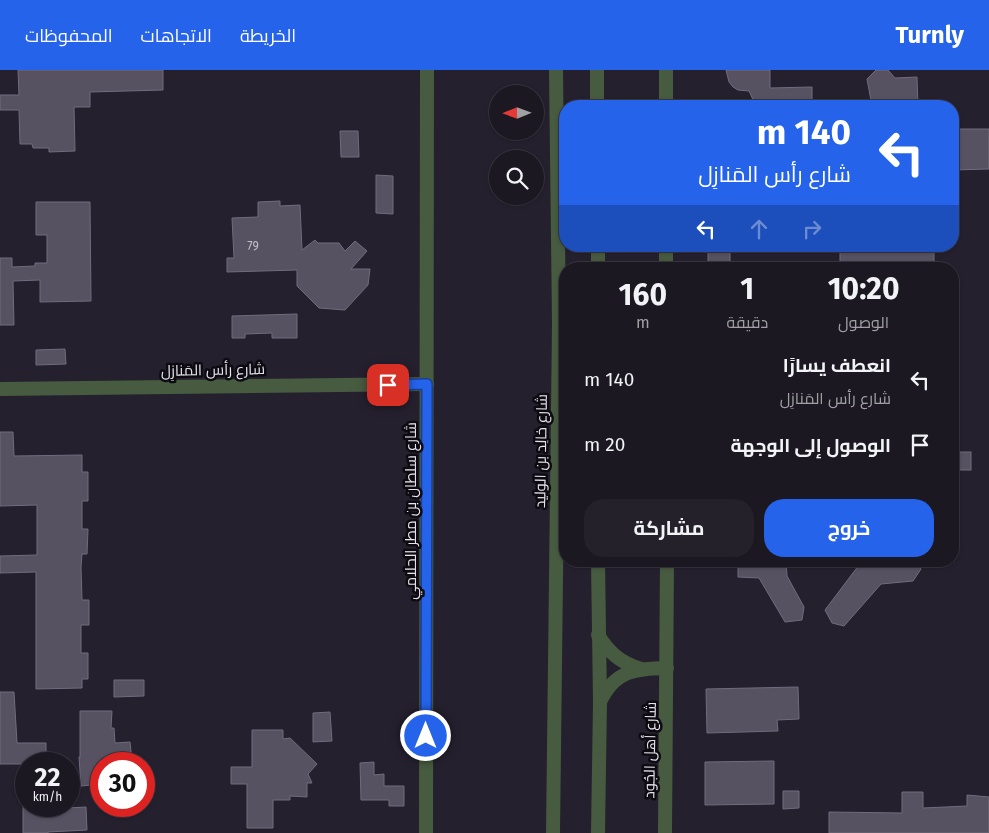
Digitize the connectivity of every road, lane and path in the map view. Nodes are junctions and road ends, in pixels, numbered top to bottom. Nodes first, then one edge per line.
1 (427, 70) edge
2 (556, 70) edge
3 (597, 70) edge
4 (666, 70) edge
5 (597, 100) edge
6 (666, 100) edge
7 (559, 199) edge
8 (427, 384) junction
9 (0, 389) edge
10 (559, 496) edge
11 (598, 567) edge
12 (667, 567) edge
13 (598, 635) junction
14 (667, 668) junction
15 (641, 669) junction
16 (600, 702) junction
17 (426, 833) edge
18 (553, 833) edge
19 (598, 833) edge
20 (665, 833) edge

1 - 8 street, شارع سلطان بن مطر الحلامي
2 - 7 street, شارع خالِد بن الوليد
3 - 5 street
4 - 6 street
8 - 9 street, شارع رأس المَنازِل
8 - 17 street, شارع سلطان بن مطر الحلامي
10 - 18 street, شارع خالِد بن الوليد
11 - 13 street
12 - 14 street, شارع أهل الجُود
13 - 15 street
13 - 16 street
14 - 15 street
14 - 20 street, شارع أهل الجُود
15 - 16 street
16 - 19 street

